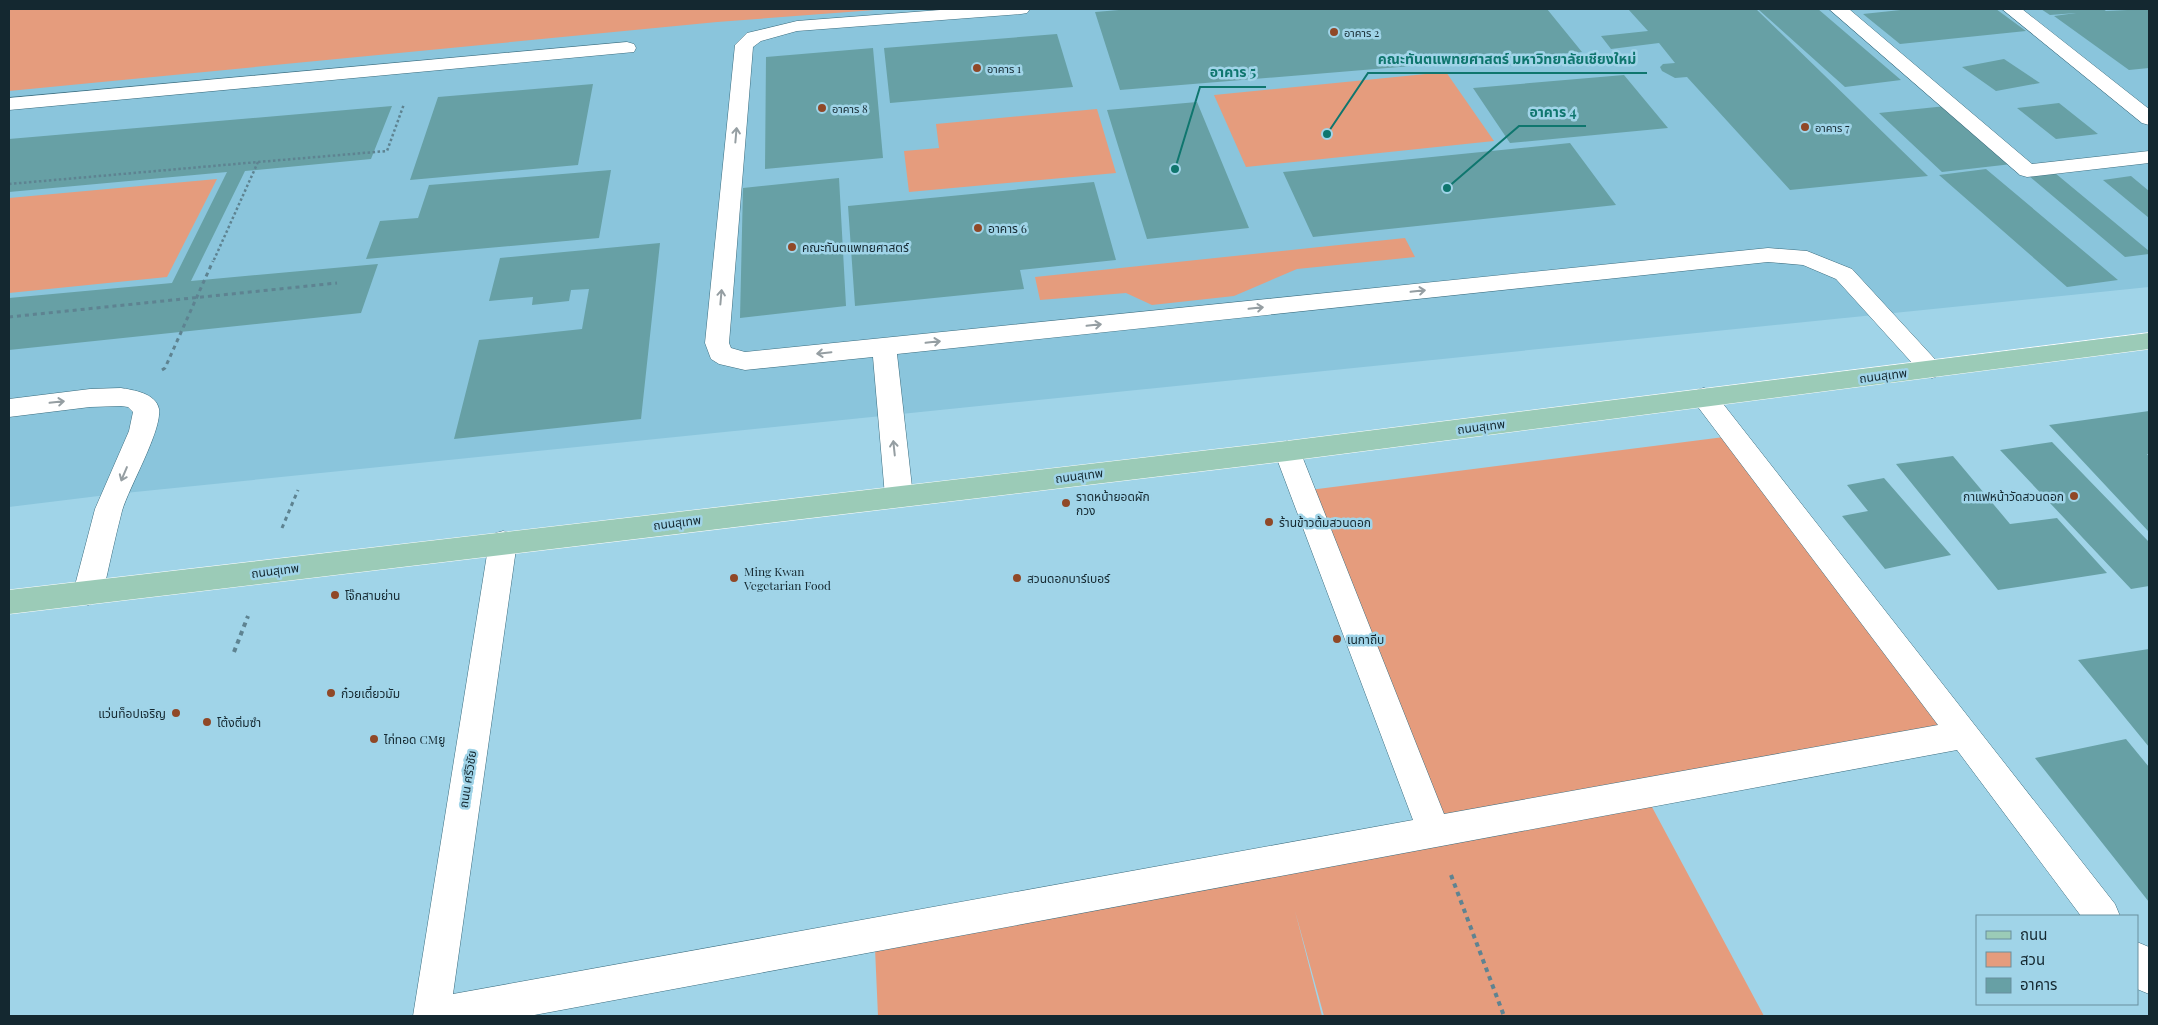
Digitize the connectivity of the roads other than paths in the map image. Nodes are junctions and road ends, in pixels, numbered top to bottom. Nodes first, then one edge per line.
1 (1021, 9) edge
2 (1838, 9) edge
3 (2010, 9) edge
4 (627, 48) dead end
5 (9, 104) edge
6 (2149, 119) edge
7 (2149, 157) edge
8 (2149, 342) edge
9 (884, 346) junction
10 (1932, 369) junction
11 (1704, 397) junction
12 (9, 408) edge
13 (1287, 451) junction
14 (899, 496) junction
15 (503, 542) junction
16 (88, 592) junction
17 (9, 602) edge
18 (1963, 735) junction
19 (1434, 832) junction
20 (2103, 915) edge
21 (2138, 961) edge
22 (2149, 976) edge
23 (431, 1016) edge

9 -> 1 street
2 - 7 street
3 - 6 street
4 - 5 street
8 - 10 main road, ถนนสุเทพ
9 -> 10 street
14 -> 9 street
10 - 11 main road, ถนนสุเทพ
11 - 13 main road, ถนนสุเทพ
11 - 18 street
12 -> 16 street
13 - 14 main road, ถนนสุเทพ
13 - 19 street
14 - 15 main road, ถนนสุเทพ
15 - 16 main road, ถนนสุเทพ
15 - 23 street, ถนน ศรีวิชัย
16 - 17 main road, ถนนสุเทพ
18 - 19 street
18 - 20 street
19 - 23 street
21 - 22 street

